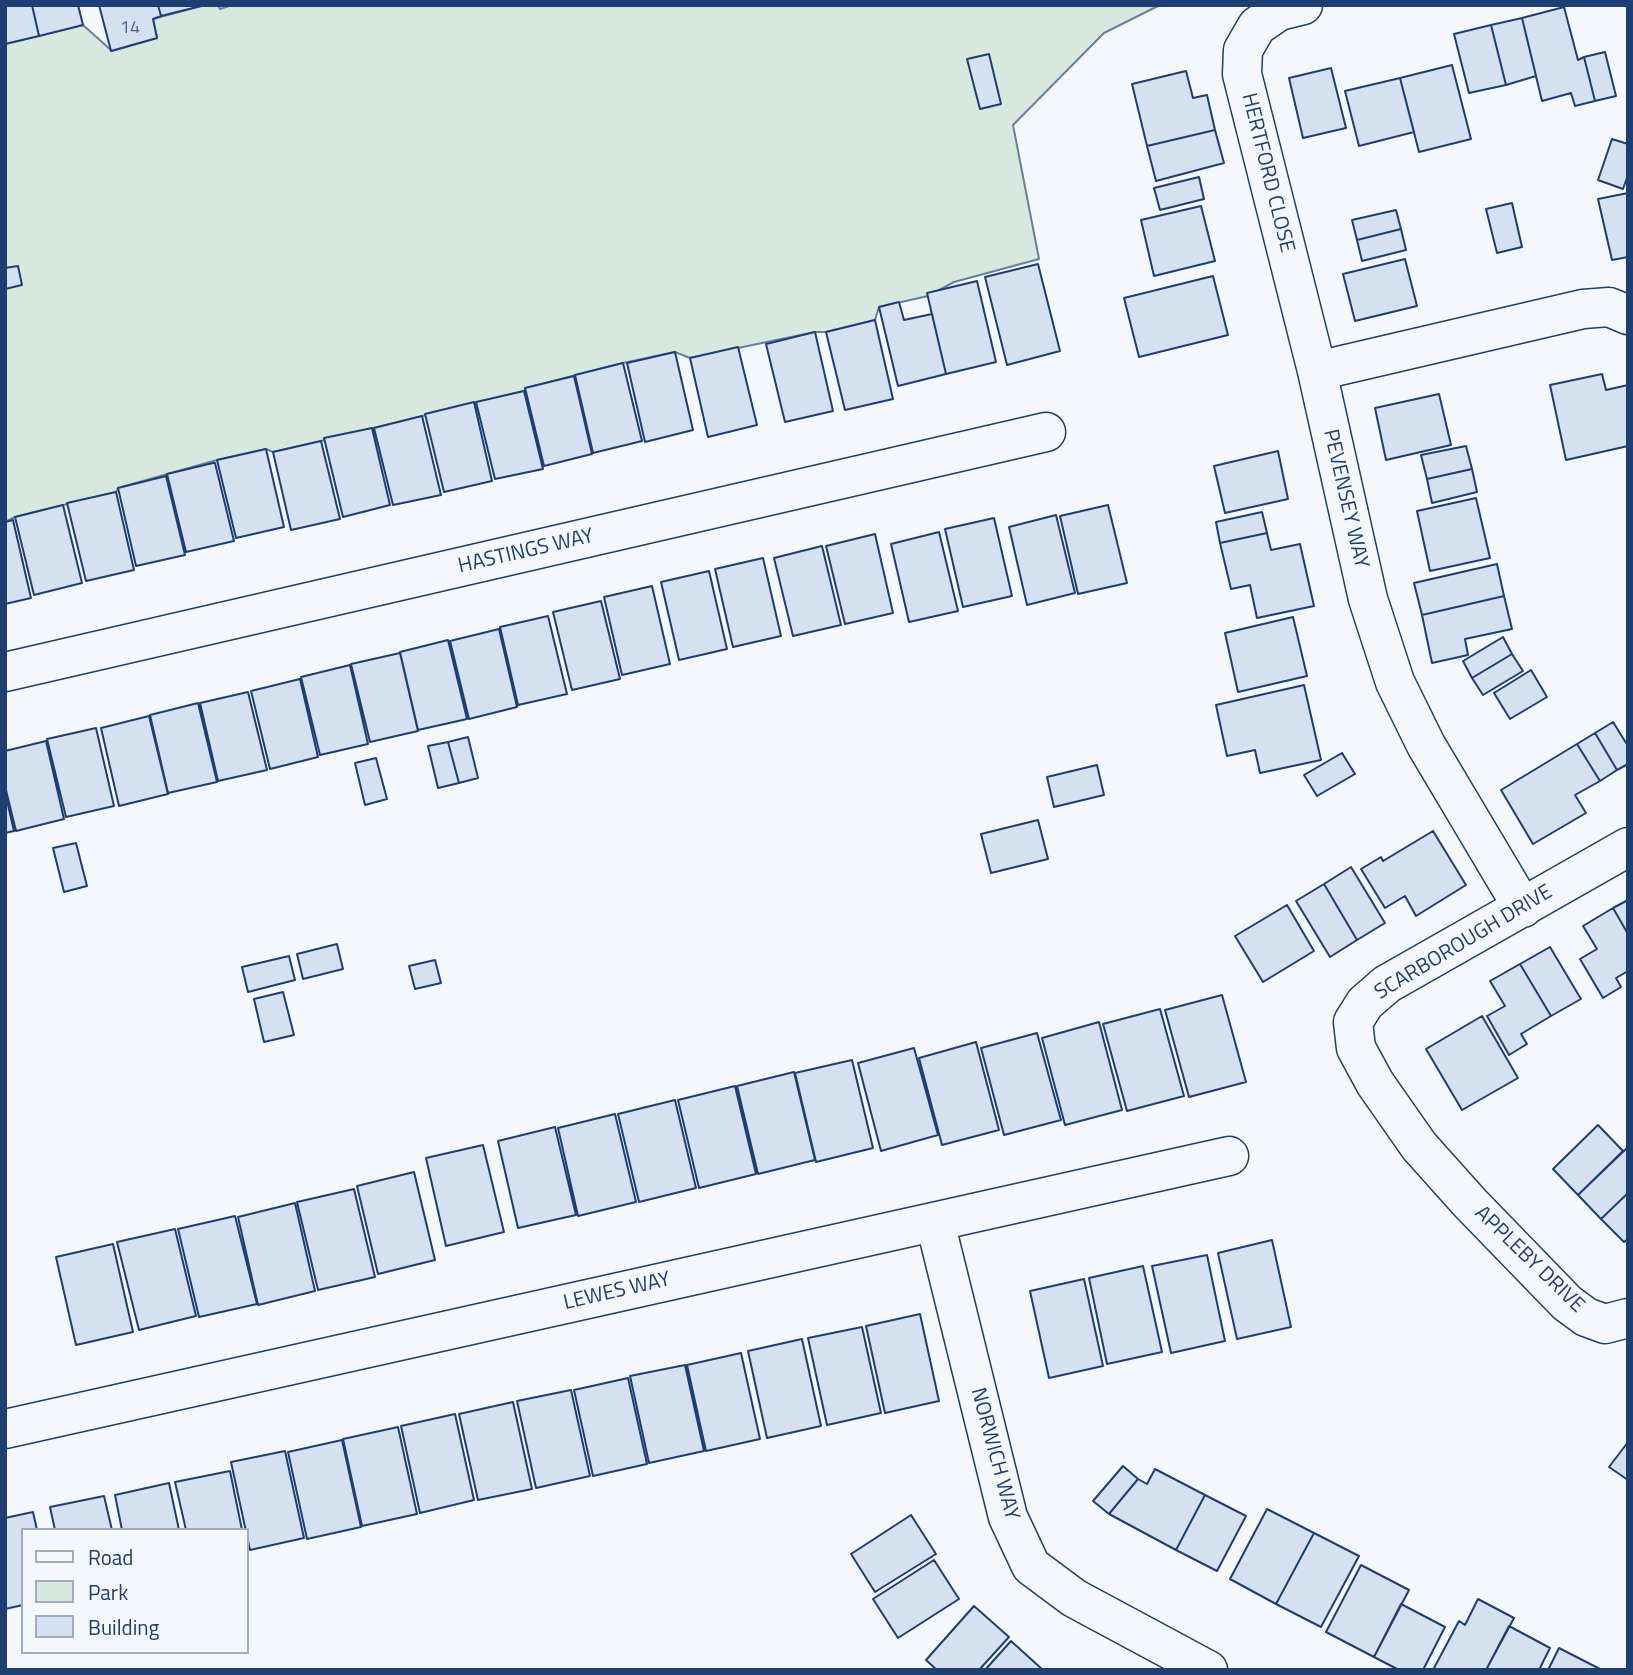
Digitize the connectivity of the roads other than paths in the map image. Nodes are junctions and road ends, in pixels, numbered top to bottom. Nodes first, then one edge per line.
1 (1303, 5) edge
2 (1628, 315) edge
3 (1317, 371) junction
4 (1046, 432) dead end
5 (5, 672) edge
6 (1628, 847) edge
7 (1523, 908) junction
8 (1229, 1156) dead end
9 (1470, 1203) joint
10 (935, 1222) junction
11 (1628, 1318) edge
12 (5, 1429) edge
13 (1208, 1670) edge

1 - 3 street, HERTFORD CLOSE
2 - 3 street
3 - 7 street, PEVENSEY WAY
4 - 5 street, HASTINGS WAY
6 - 7 street, SCARBOROUGH DRIVE
7 - 9 street, SCARBOROUGH DRIVE
8 - 10 street, LEWES WAY
9 - 11 street, APPLEBY DRIVE
10 - 12 street, LEWES WAY
10 - 13 street, NORWICH WAY

